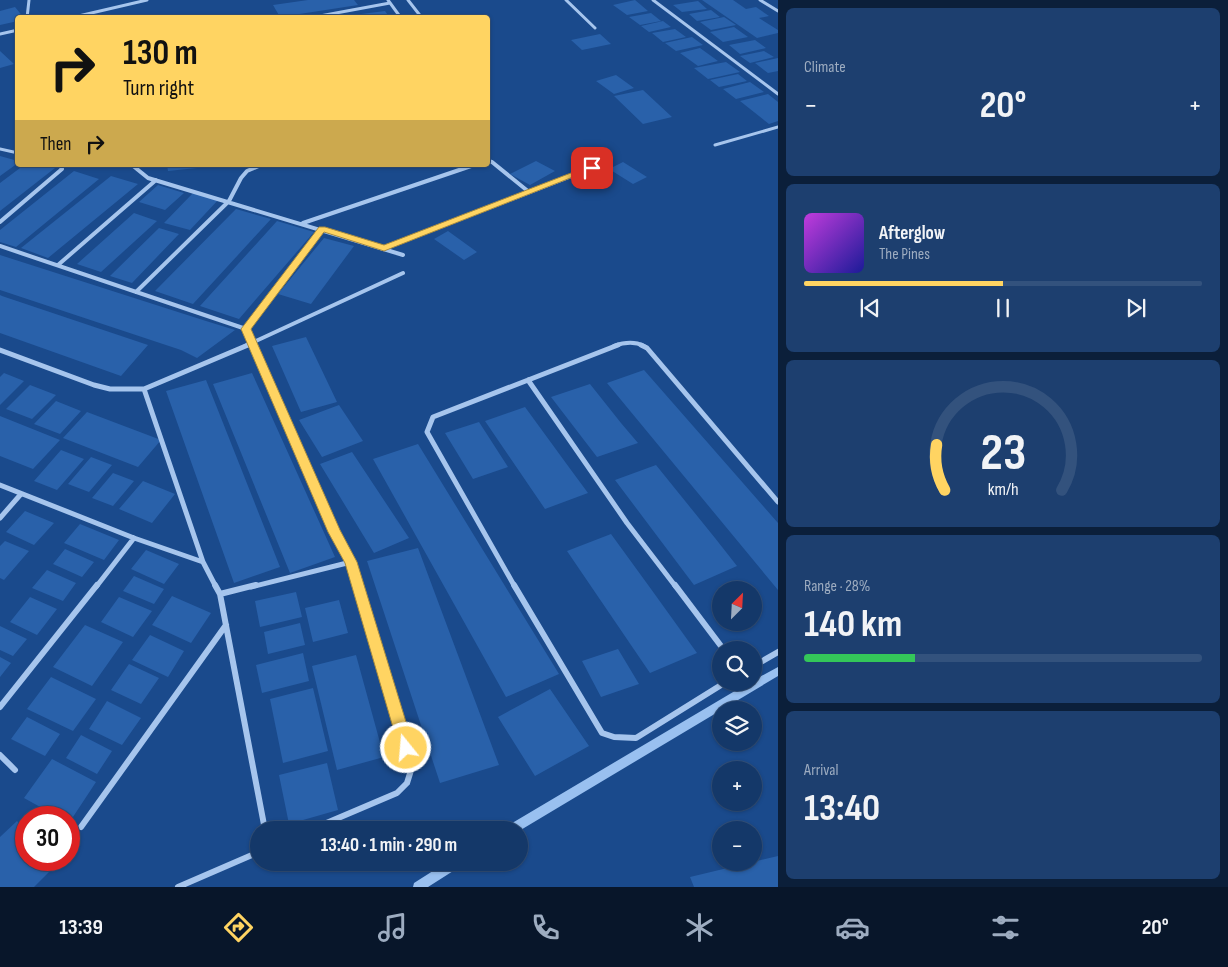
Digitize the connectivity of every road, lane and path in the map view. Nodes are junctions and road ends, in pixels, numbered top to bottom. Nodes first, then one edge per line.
1 (29, 0) edge
2 (148, 0) edge
3 (408, 0) edge
4 (566, 0) edge
5 (653, 0) edge
6 (760, 0) edge
7 (389, 2) edge
8 (778, 11) edge
9 (27, 15) edge
10 (84, 15) edge
11 (329, 15) edge
12 (399, 15) edge
13 (420, 15) edge
14 (595, 28) dead end
15 (15, 31) edge
16 (0, 34) edge
17 (778, 94) edge
18 (778, 127) edge
19 (714, 145) dead end
20 (0, 148) edge
21 (15, 152) edge
22 (490, 162) edge
23 (608, 162) dead end
24 (61, 167) edge
25 (134, 167) edge
26 (256, 167) edge
27 (468, 167) edge
28 (156, 180) junction
29 (529, 192) junction
30 (229, 201) junction
31 (0, 222) edge
32 (303, 224) junction
33 (322, 229) junction
34 (0, 246) edge
35 (384, 248) junction
36 (403, 255) dead end
37 (58, 266) junction
38 (403, 273) dead end
39 (136, 292) junction
40 (246, 329) junction
41 (252, 343) junction
42 (0, 350) edge
43 (528, 380) junction
44 (144, 390) junction
45 (0, 485) edge
46 (21, 494) junction
47 (778, 502) edge
48 (0, 518) edge
49 (134, 538) junction
50 (203, 562) junction
51 (351, 562) junction
52 (220, 594) junction
53 (226, 624) junction
54 (717, 641) edge
55 (778, 652) edge
56 (762, 661) edge
57 (712, 691) edge
58 (0, 707) edge
59 (0, 755) edge
60 (16, 770) dead end
61 (263, 821) edge
62 (331, 821) edge
63 (81, 827) dead end
64 (250, 856) edge
65 (178, 887) edge

1 - 9 street
2 - 10 street
3 - 13 street
4 - 14 street
5 - 17 street
6 - 8 street
7 - 11 street
7 - 12 street
15 - 16 street
18 - 19 street
20 - 21 street
22 - 29 street
23 - 29 street
24 - 31 street
25 - 28 street
26 - 30 street
27 - 32 street
28 - 30 street
28 - 37 street
29 - 35 street
30 - 32 street
30 - 39 street
32 - 33 street
33 - 35 street
33 - 40 street
34 - 37 street
35 - 36 street
37 - 39 street
38 - 41 street
39 - 40 street
40 - 41 street
41 - 44 street
41 - 51 street
42 - 44 street
43 - 47 street
43 - 54 street
43 - 57 street
44 - 50 street
45 - 46 street
46 - 48 street
46 - 49 street
49 - 50 street
49 - 58 street
50 - 52 street
51 - 52 street
51 - 62 street
52 - 53 street
53 - 61 street
53 - 63 street
55 - 56 street
59 - 60 street
64 - 65 street

